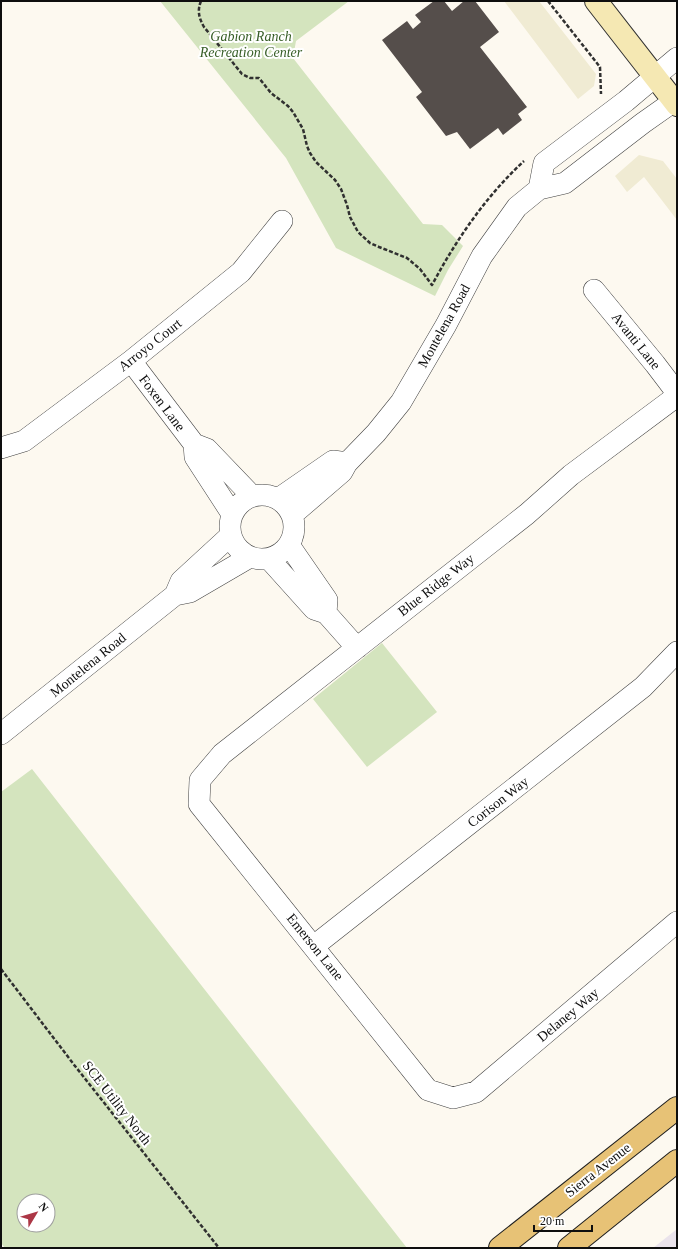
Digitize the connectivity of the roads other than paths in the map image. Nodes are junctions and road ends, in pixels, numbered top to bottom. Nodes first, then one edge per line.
1 (596, 1) edge
2 (677, 58) edge
3 (655, 76) junction
4 (676, 102) edge
5 (539, 188) junction
6 (282, 221) dead end
7 (594, 290) dead end
8 (131, 361) junction
9 (677, 394) edge
10 (194, 444) junction
11 (1, 448) edge
12 (347, 462) junction
13 (252, 496) junction
14 (278, 499) junction
15 (232, 514) junction
16 (292, 515) junction
17 (231, 535) junction
18 (289, 544) junction
19 (259, 558) junction
20 (175, 595) junction
21 (326, 613) junction
22 (357, 648) junction
23 (677, 652) edge
24 (1, 734) edge
25 (200, 780) joint
26 (677, 922) edge
27 (314, 946) junction
28 (453, 1098) joint
29 (677, 1108) edge
30 (677, 1161) edge
31 (500, 1248) edge
32 (569, 1248) edge

1 - 3 street
2 - 3 street
3 - 4 street
3 - 5 street
4 - 5 street
5 - 12 street, Montelena Road
6 - 8 street, Arroyo Court
7 - 9 street, Avanti Lane
8 - 10 street, Foxen Lane
8 - 11 street, Arroyo Court
9 - 22 street, Blue Ridge Way
10 - 13 street, Foxen Lane
10 - 15 street, Foxen Lane
12 - 14 street
12 - 16 street, Montelena Road
13 - 14 street
13 - 15 street
14 - 16 street
15 - 17 street
16 - 18 street
17 - 19 street
17 - 20 street, Montelena Road
18 - 19 street
18 - 21 street
19 - 20 street, Montelena Road
19 - 21 street
20 - 24 street, Montelena Road
21 - 22 street
22 - 25 street, Blue Ridge Way
23 - 27 street, Corison Way
25 - 27 street, Emerson Lane
26 - 28 street, Delaney Way
27 - 28 street, Emerson Lane
29 - 31 main road, Sierra Avenue
30 - 32 main road

